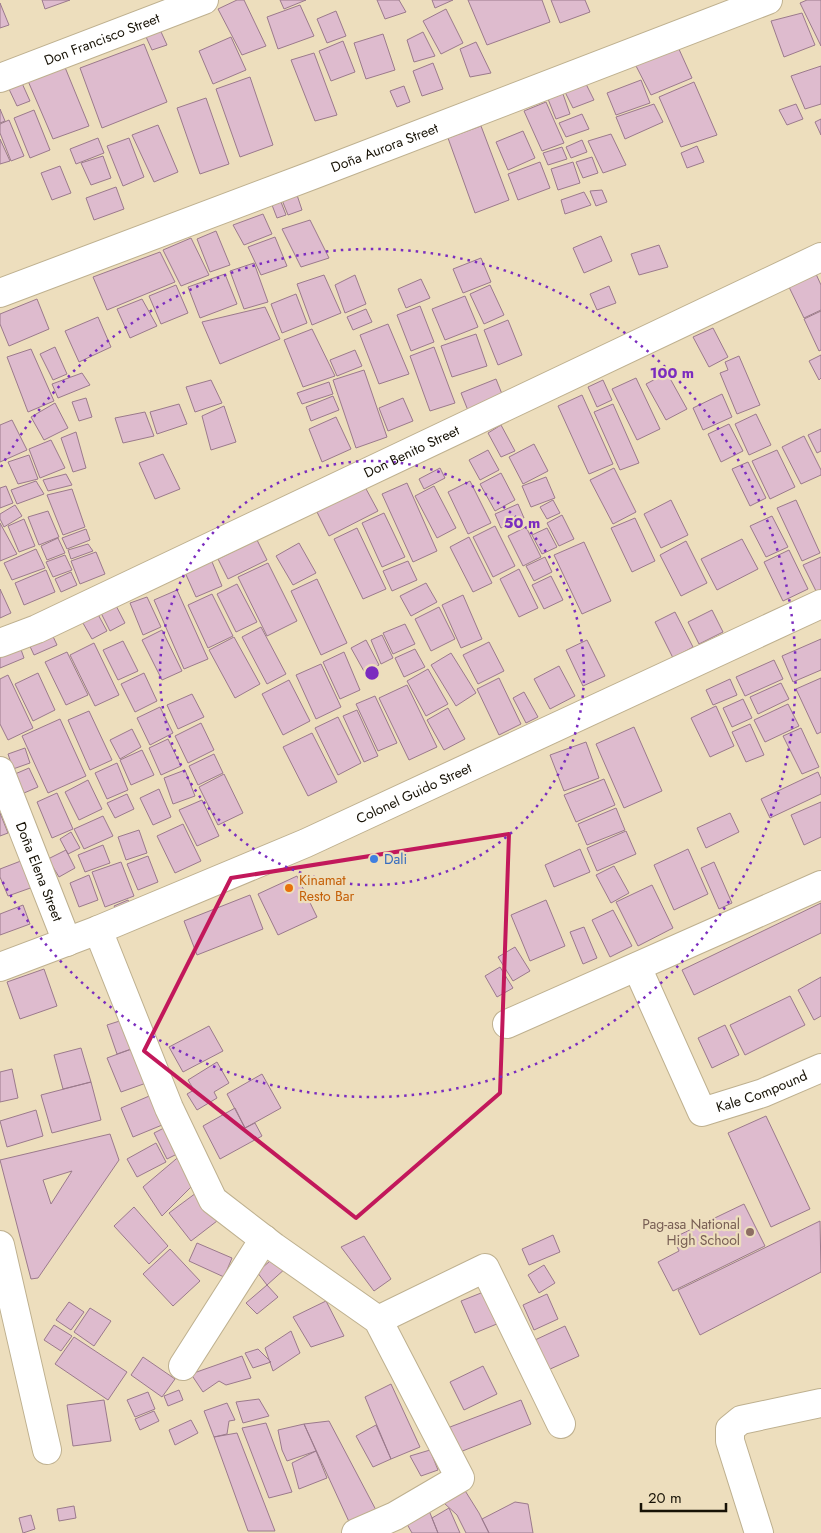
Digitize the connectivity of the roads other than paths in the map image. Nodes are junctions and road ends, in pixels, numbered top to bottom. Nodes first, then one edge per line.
1 (204, 0) edge
2 (768, 0) edge
3 (0, 78) edge
4 (821, 256) edge
5 (0, 292) edge
6 (821, 604) edge
7 (0, 643) edge
8 (0, 771) edge
9 (821, 885) edge
10 (98, 930) junction
11 (66, 942) junction
12 (0, 967) edge
13 (637, 967) junction
14 (507, 1024) dead end
15 (821, 1068) edge
16 (264, 1239) junction
17 (0, 1245) edge
18 (378, 1320) junction
19 (183, 1366) dead end
20 (821, 1403) edge
21 (561, 1424) dead end
22 (47, 1450) dead end
23 (356, 1533) edge
24 (759, 1533) edge

1 - 3 street, Don Francisco Street
2 - 5 street, Doña Aurora Street
4 - 7 street, Don Benito Street
6 - 10 street, Colonel Guido Street
8 - 11 street, Doña Elena Street
9 - 13 street
10 - 11 street, Colonel Guido Street
10 - 16 street
11 - 12 street, Colonel Guido Street
13 - 14 street
13 - 15 street, Kale Compound
16 - 18 street
16 - 19 street
17 - 22 street
18 - 21 street
18 - 23 street
20 - 24 street

